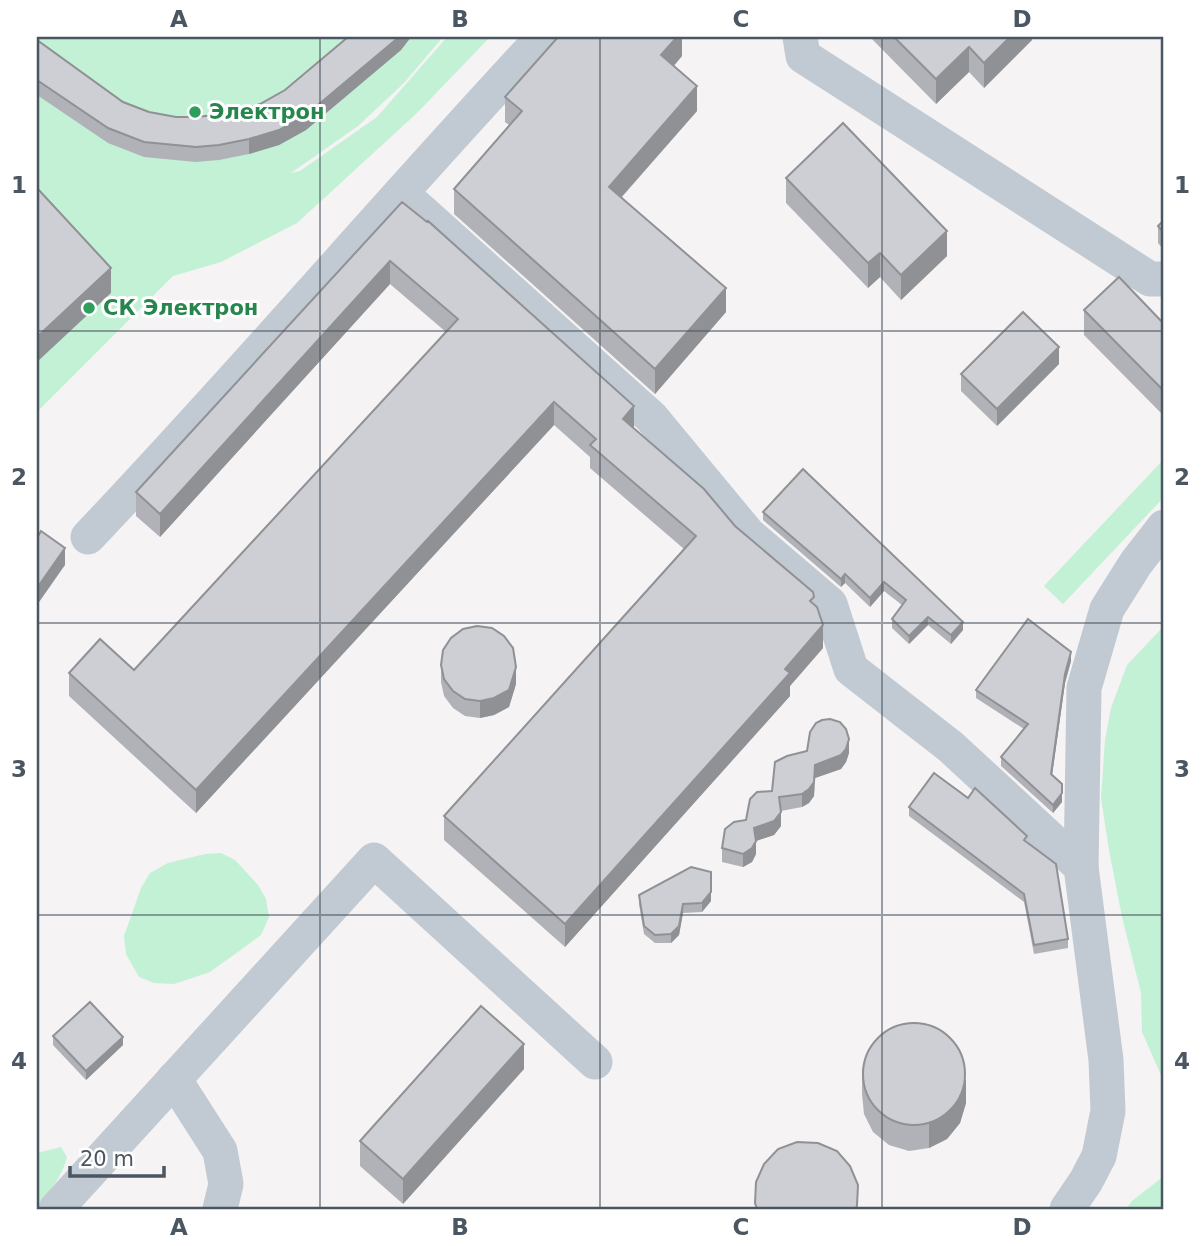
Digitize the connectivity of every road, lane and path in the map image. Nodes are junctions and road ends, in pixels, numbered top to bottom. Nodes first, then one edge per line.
1 (543, 37) edge
2 (800, 37) edge
3 (401, 193) junction
4 (1164, 279) edge
5 (1164, 527) edge
6 (88, 537) dead end
7 (1081, 867) junction
8 (595, 1062) dead end
9 (174, 1079) junction
10 (56, 1209) edge
11 (220, 1209) edge
12 (1067, 1209) edge

1 - 3 street
2 - 4 street
3 - 6 street
3 - 7 street
5 - 7 street
7 - 12 street
8 - 9 street
9 - 10 street
9 - 11 street

